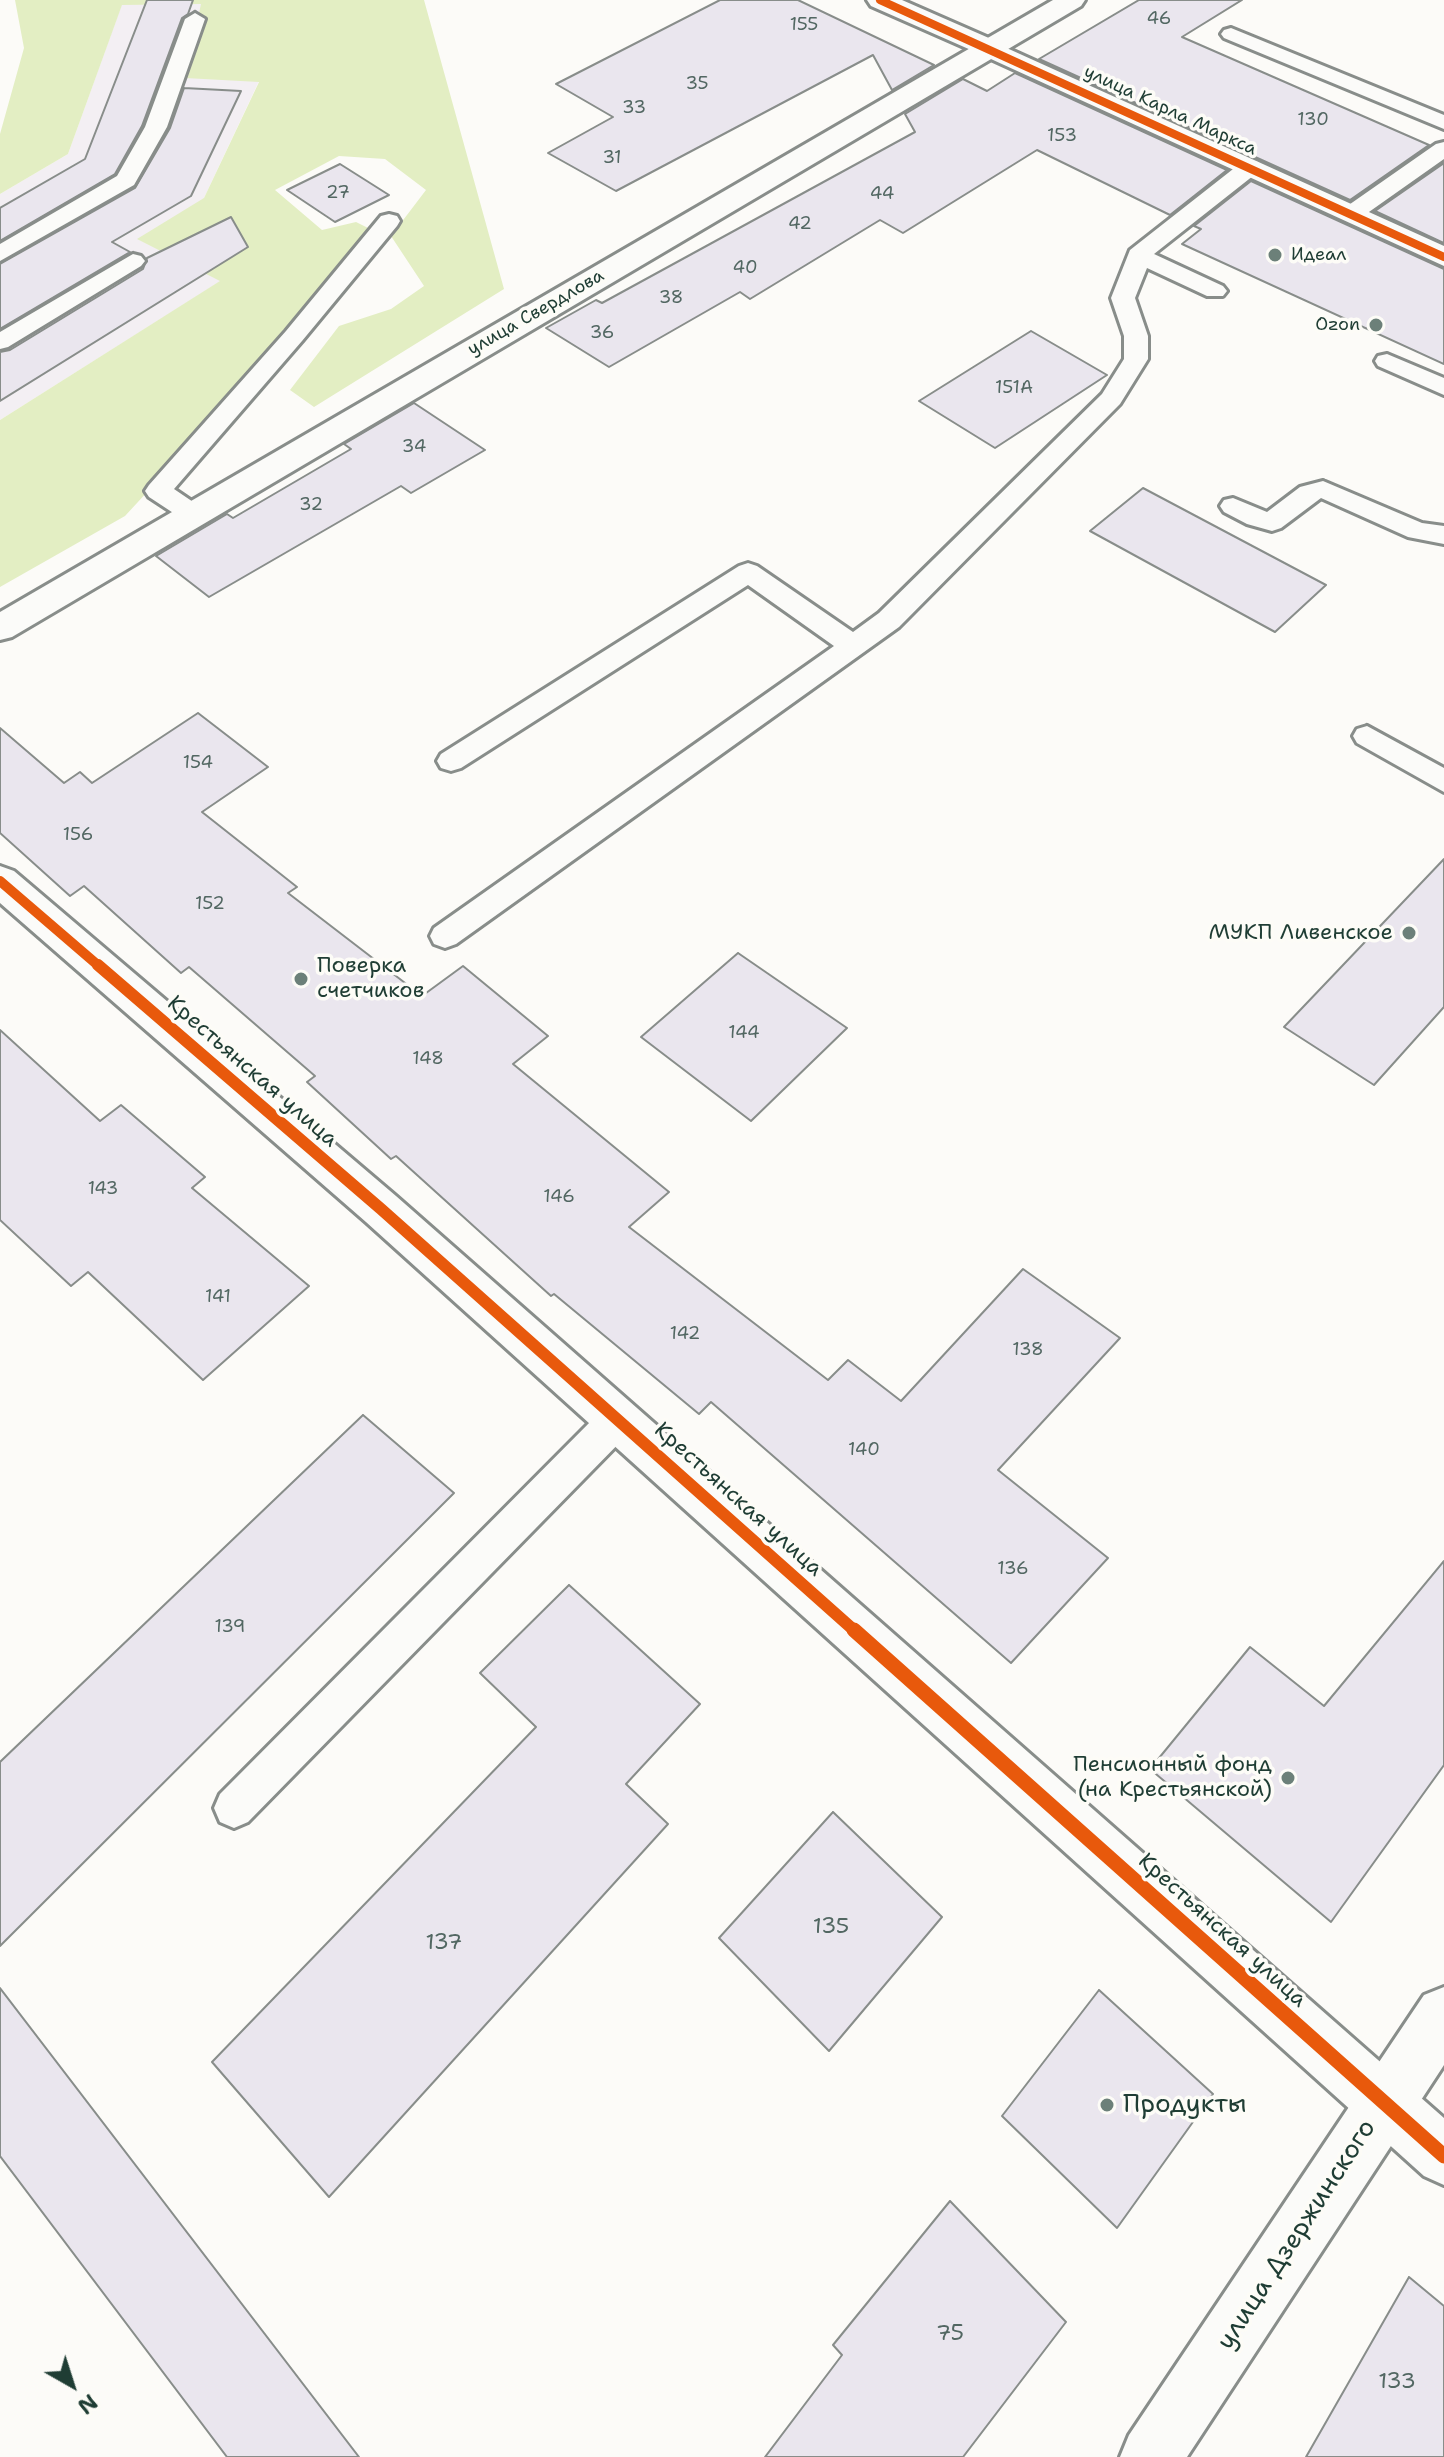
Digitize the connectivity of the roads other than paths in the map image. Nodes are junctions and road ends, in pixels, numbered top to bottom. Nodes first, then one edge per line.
1 (880, 0) edge
2 (1072, 0) edge
3 (195, 19) dead end
4 (1231, 34) dead end
5 (989, 48) junction
6 (1444, 123) edge
7 (1444, 149) edge
8 (1250, 167) junction
9 (1351, 214) junction
10 (389, 221) dead end
11 (0, 254) edge
12 (1138, 255) junction
13 (1444, 257) edge
14 (133, 261) dead end
15 (1215, 291) dead end
16 (0, 342) edge
17 (1387, 361) dead end
18 (1444, 387) edge
19 (1233, 506) dead end
20 (193, 514) junction
21 (1444, 535) edge
22 (0, 628) edge
23 (853, 646) junction
24 (1367, 736) dead end
25 (451, 761) dead end
26 (1444, 781) edge
27 (0, 881) edge
28 (445, 936) dead end
29 (618, 1419) junction
30 (234, 1808) dead end
31 (1444, 2015) edge
32 (1384, 2102) junction
33 (1444, 2156) edge
34 (1151, 2457) edge

1 - 5 street, улица Карла Маркса
2 - 5 street, улица Свердлова
3 - 11 lane
4 - 6 lane
5 - 8 street, улица Карла Маркса
5 - 20 street, улица Свердлова
7 - 9 lane
8 - 9 street, улица Карла Маркса
8 - 12 lane
9 - 13 street, улица Карла Маркса
10 - 20 lane
12 - 15 lane
12 - 23 lane
14 - 16 lane
17 - 18 lane
19 - 21 lane
20 - 22 street, улица Свердлова
23 - 25 lane
23 - 28 lane
24 - 26 lane
27 - 29 street, Крестьянская улица
29 - 30 lane
29 - 32 street, Крестьянская улица
31 - 32 street, улица Дзержинского
32 - 33 street, Крестьянская улица
32 - 34 street, улица Дзержинского

